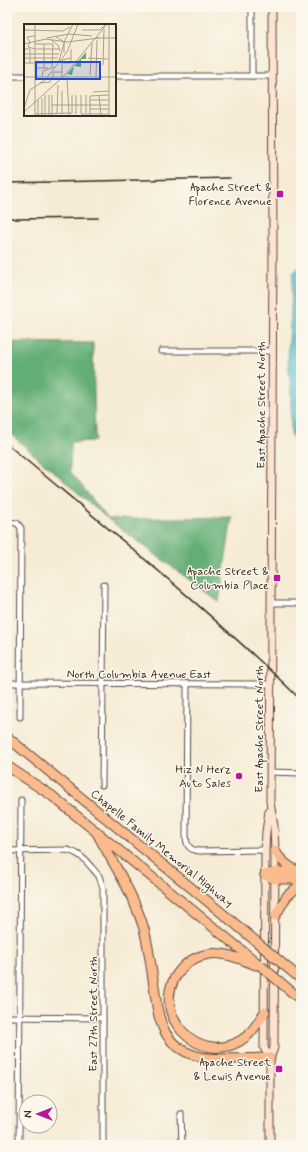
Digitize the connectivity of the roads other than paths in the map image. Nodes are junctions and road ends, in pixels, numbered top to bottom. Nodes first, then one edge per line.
1 (252, 7) edge
2 (272, 7) edge
3 (7, 76) edge
4 (24, 76) edge
5 (116, 76) edge
6 (252, 76) junction
7 (272, 76) junction
8 (162, 351) dead end
9 (272, 351) junction
10 (7, 522) edge
11 (104, 585) dead end
12 (271, 603) junction
13 (301, 603) edge
14 (7, 683) edge
15 (20, 684) junction
16 (103, 684) junction
17 (187, 684) junction
18 (270, 684) junction
19 (20, 717) dead end
20 (7, 737) edge
21 (7, 744) edge
22 (7, 766) edge
23 (45, 768) junction
24 (270, 772) junction
25 (301, 772) edge
26 (102, 785) dead end
27 (20, 800) dead end
28 (270, 802) junction
29 (96, 831) junction
30 (265, 850) junction
31 (7, 851) edge
32 (20, 851) junction
33 (275, 851) junction
34 (300, 874) edge
35 (265, 875) junction
36 (275, 875) junction
37 (301, 884) edge
38 (275, 916) junction
39 (239, 954) junction
40 (301, 975) edge
41 (301, 1000) edge
42 (265, 1012) junction
43 (7, 1017) edge
44 (20, 1017) junction
45 (103, 1018) junction
46 (270, 1058) junction
47 (181, 1114) dead end
48 (20, 1145) edge
49 (103, 1145) edge
50 (182, 1145) edge
51 (270, 1145) edge

1 - 6 street
2 - 7 main road, East Apache Street North
3 - 4 street
5 - 6 street
6 - 7 street
7 - 9 main road, East Apache Street North
8 - 9 street
9 - 12 main road, East Apache Street North
10 - 15 street
11 - 16 street
12 - 13 street
12 - 18 main road, East Apache Street North
14 - 15 street, North Columbia Avenue East
15 - 16 street, North Columbia Avenue East
15 - 19 street
16 - 17 street, North Columbia Avenue East
16 - 26 street
17 - 18 street, North Columbia Avenue East
17 - 30 street
18 - 24 main road, East Apache Street North
20 - 23 highway, Chapelle Family Memorial Highway
21 - 23 highway
22 - 29 highway
23 - 40 highway, Chapelle Family Memorial Highway, bridge
24 - 25 street
24 - 28 main road, East Apache Street North
27 - 32 street
28 - 30 main road, East Apache Street North
28 - 33 main road, East Apache Street North
29 - 39 highway
29 - 46 highway
30 - 35 main road, East Apache Street North
31 - 32 street
32 - 44 street
32 - 45 street, East 27th Street North
33 - 34 highway
33 - 36 main road, East Apache Street North
34 - 36 highway
35 - 36 highway
35 - 42 main road, East Apache Street North
36 - 38 main road, East Apache Street North
37 - 38 highway
38 - 46 main road, East Apache Street North
39 - 41 highway, bridge
39 - 42 highway
42 - 46 main road, East Apache Street North
43 - 44 street
44 - 45 street
44 - 48 street
45 - 49 street, East 27th Street North
46 - 51 main road, East Apache Street North
47 - 50 street

